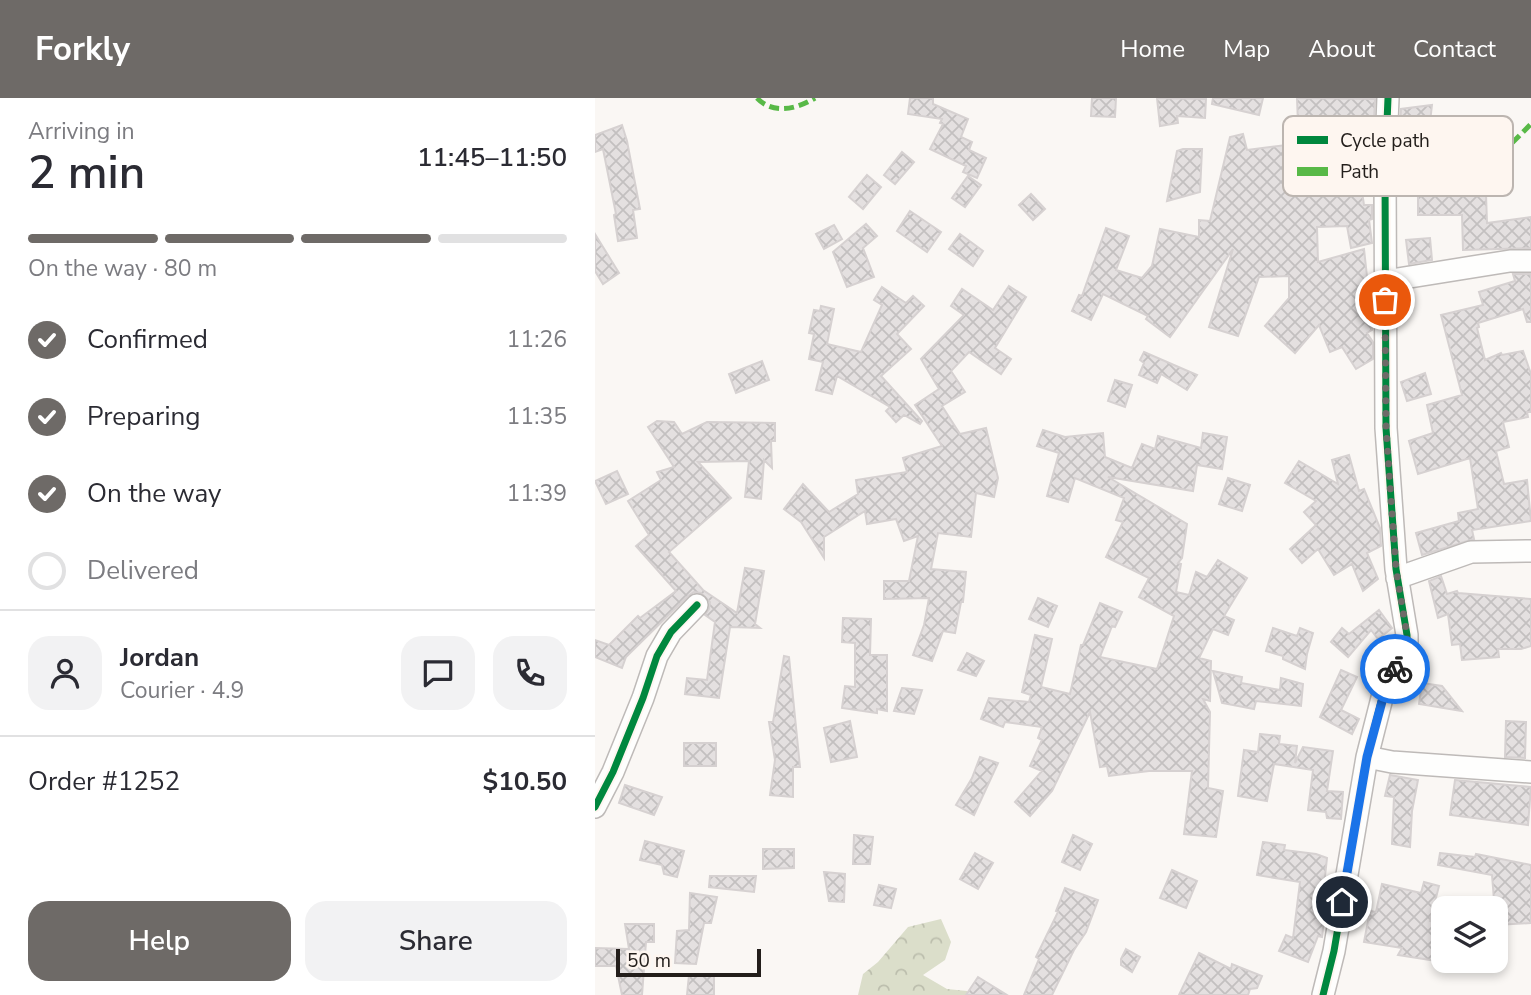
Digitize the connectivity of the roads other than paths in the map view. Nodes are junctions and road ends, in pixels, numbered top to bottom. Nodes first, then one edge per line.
1 (1388, 98) edge
2 (1387, 116) edge
3 (1385, 196) edge
4 (1531, 261) edge
5 (1385, 281) junction
6 (1531, 551) edge
7 (1397, 578) junction
8 (697, 605) dead end
9 (1367, 757) junction
10 (1531, 772) edge
11 (595, 807) edge
12 (1322, 995) edge

1 - 2 street
3 - 5 street
4 - 5 street
5 - 7 street
6 - 7 street
7 - 9 street
8 - 11 street
9 - 10 street
9 - 12 street

